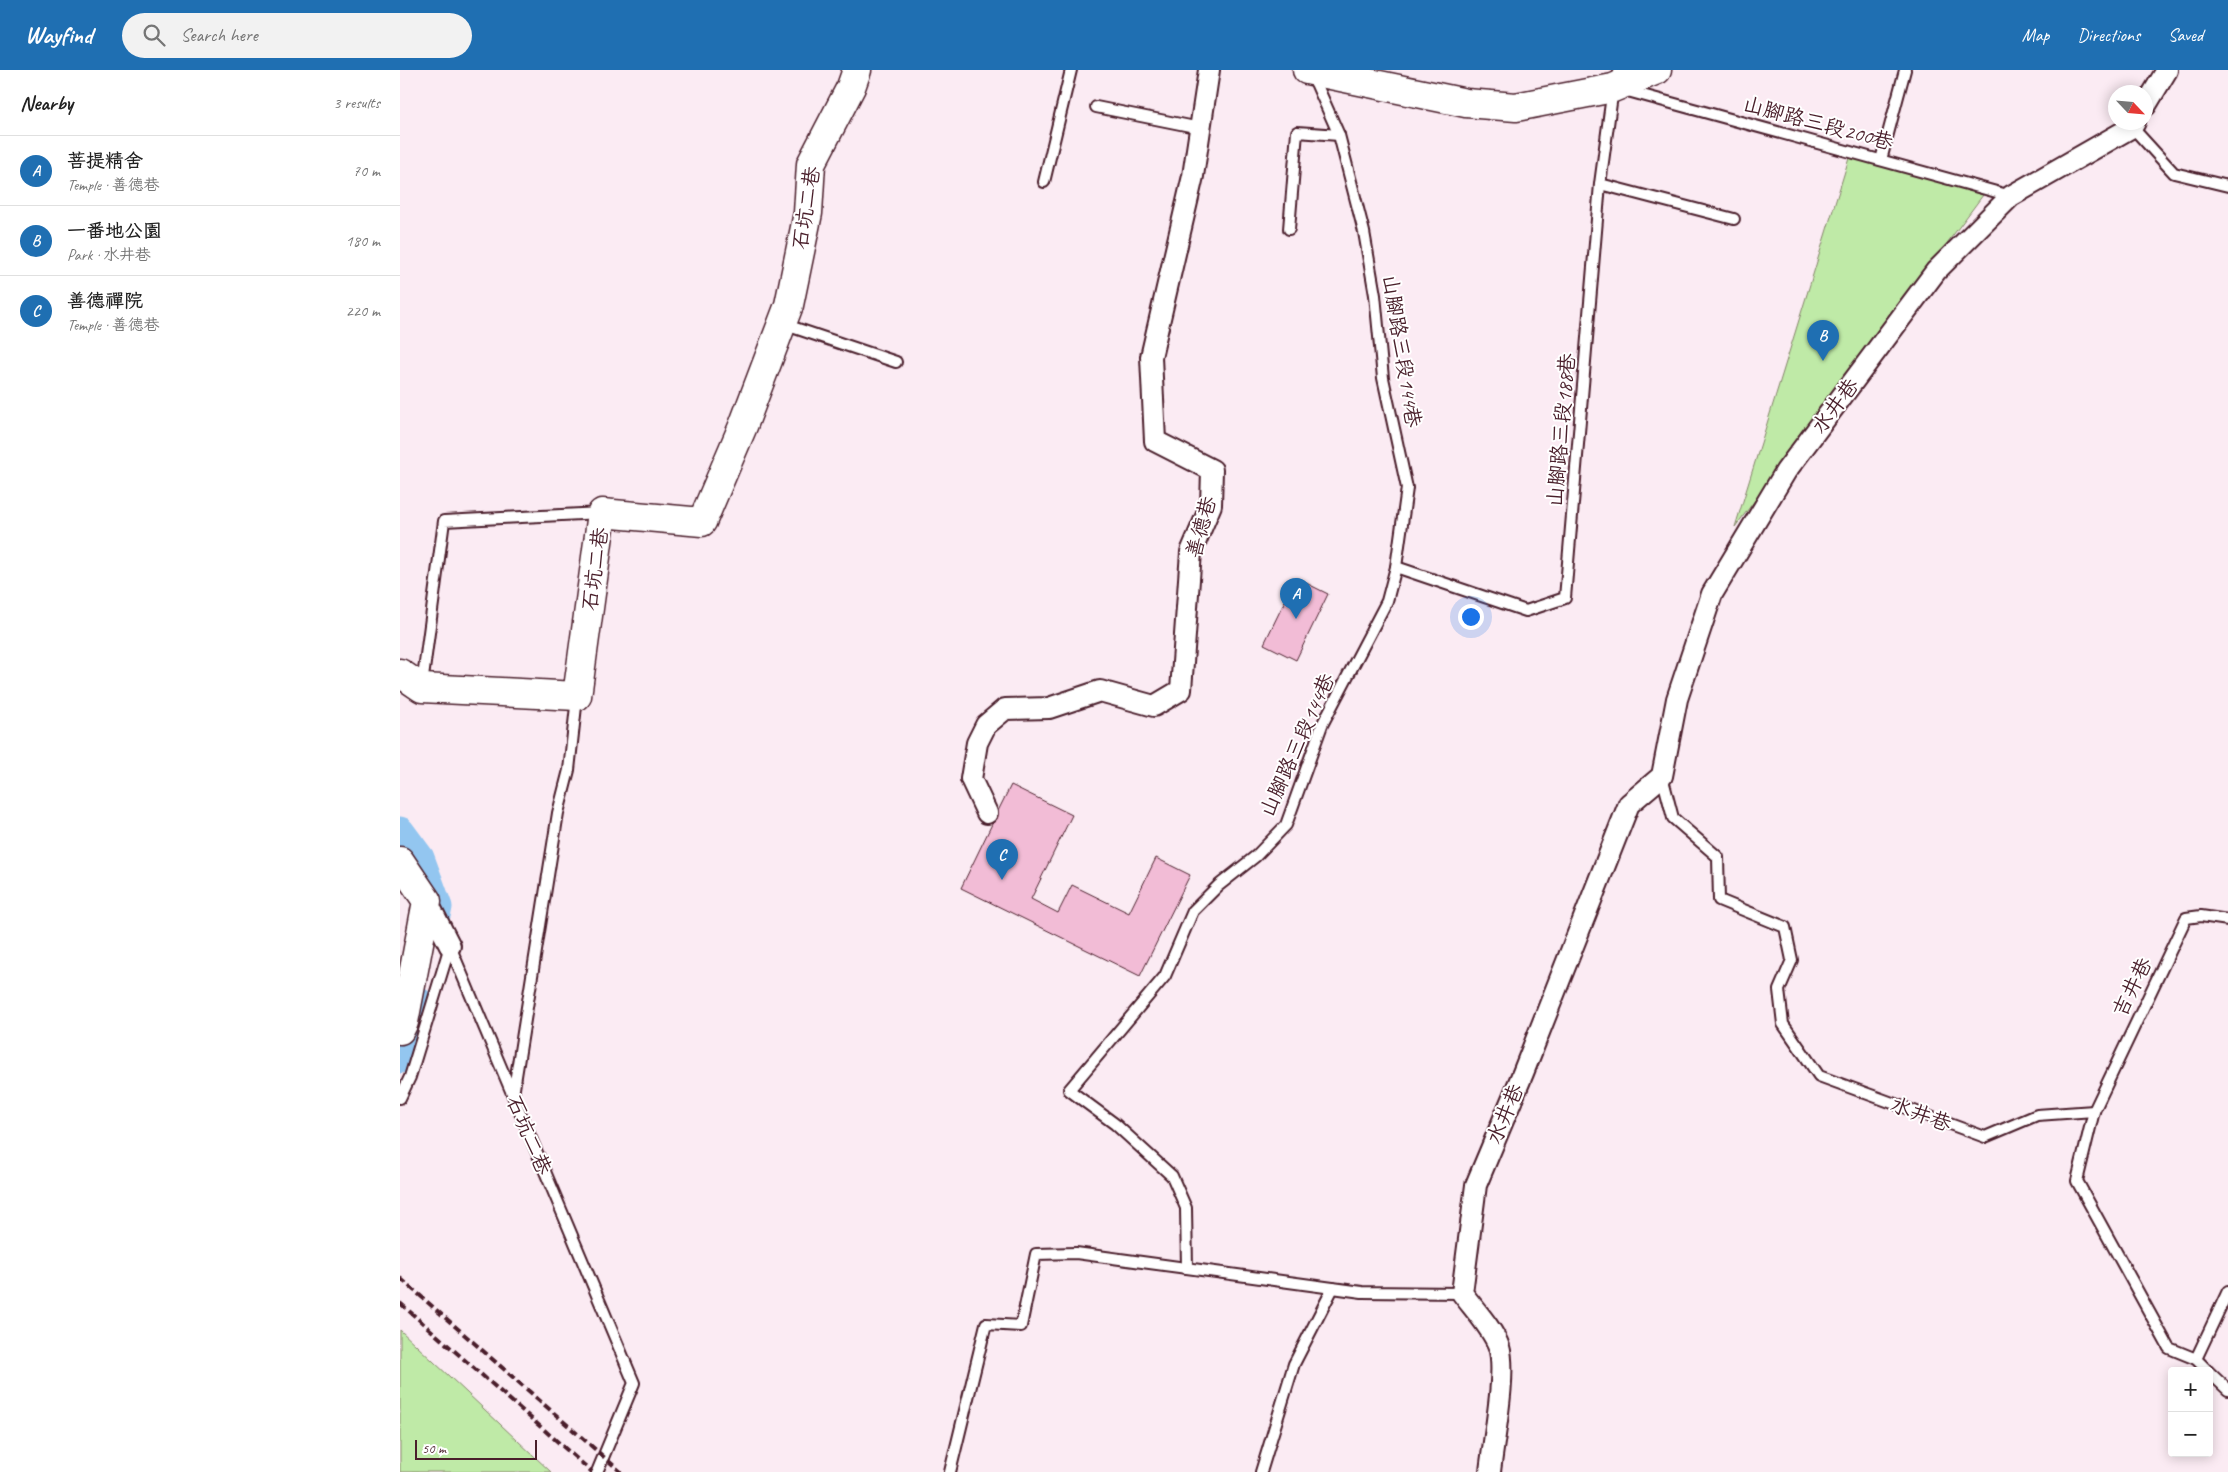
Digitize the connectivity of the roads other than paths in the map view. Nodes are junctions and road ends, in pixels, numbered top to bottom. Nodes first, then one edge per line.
1 (857, 70) edge
2 (1070, 70) edge
3 (1208, 70) edge
4 (1309, 70) edge
5 (1657, 70) edge
6 (1905, 70) edge
7 (2167, 70) edge
8 (1617, 79) edge
9 (2153, 93) edge
10 (1096, 107) dead end
11 (1200, 128) junction
12 (2125, 130) edge
13 (2138, 130) edge
14 (1338, 135) junction
15 (1881, 160) junction
16 (1044, 182) dead end
17 (1600, 184) junction
18 (2228, 186) edge
19 (2011, 196) junction
20 (1734, 219) dead end
21 (1289, 229) dead end
22 (782, 324) junction
23 (896, 362) dead end
24 (602, 513) junction
25 (1396, 567) junction
26 (411, 680) edge
27 (577, 696) junction
28 (1662, 776) junction
29 (987, 813) dead end
30 (400, 861) edge
31 (427, 901) junction
32 (2228, 920) edge
33 (450, 946) junction
34 (400, 1030) edge
35 (513, 1096) junction
36 (400, 1098) edge
37 (2094, 1111) junction
38 (1187, 1268) junction
39 (1333, 1288) junction
40 (2228, 1291) edge
41 (1462, 1293) junction
42 (2196, 1359) junction
43 (2205, 1367) edge
44 (2213, 1375) edge
45 (2228, 1390) edge
46 (597, 1472) edge
47 (950, 1472) edge
48 (1261, 1472) edge
49 (1490, 1472) edge

1 - 22 street, 石坑二巷
2 - 16 lane
3 - 11 street, 善德巷
4 - 8 street
4 - 14 lane, 山腳路三段144巷
5 - 8 street
6 - 15 lane
7 - 9 street
8 - 15 lane, 山腳路三段200巷
8 - 17 lane, 山腳路三段188巷
10 - 11 lane
11 - 29 street, 善德巷
12 - 19 street, 水井巷
13 - 18 lane
14 - 21 lane
14 - 25 lane, 山腳路三段144巷
15 - 19 lane, 山腳路三段200巷
17 - 20 lane
17 - 25 lane, 山腳路三段188巷
19 - 28 street, 水井巷
22 - 23 lane
22 - 24 street, 石坑二巷
24 - 26 lane
24 - 27 street, 石坑二巷
25 - 38 lane, 山腳路三段144巷
26 - 27 street
27 - 35 lane
28 - 37 lane, 水井巷
28 - 41 street, 水井巷
30 - 31 street
31 - 33 street
31 - 34 street
32 - 37 lane, 吉井巷
33 - 35 lane, 石坑二巷
33 - 36 lane
35 - 46 lane, 石坑二巷
37 - 42 lane
38 - 39 lane
38 - 47 lane
39 - 41 lane
39 - 48 lane
40 - 42 lane
41 - 49 street
42 - 43 lane
44 - 45 lane

